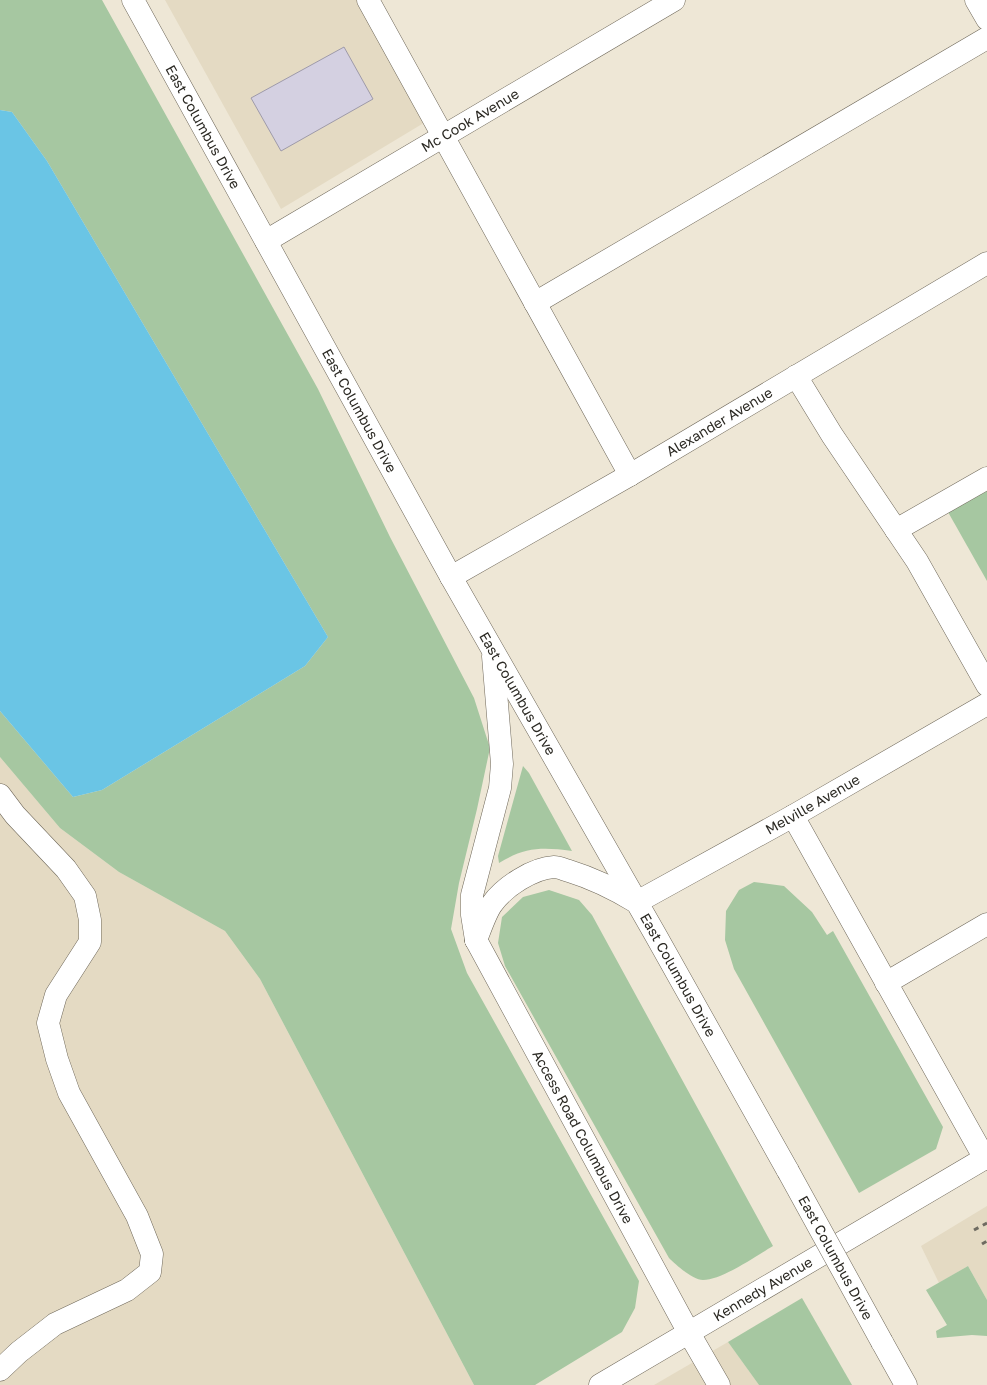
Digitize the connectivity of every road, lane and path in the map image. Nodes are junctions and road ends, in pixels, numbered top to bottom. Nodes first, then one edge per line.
1 (133, 0) edge
2 (368, 0) edge
3 (674, 0) edge
4 (976, 0) edge
5 (987, 19) edge
6 (987, 38) edge
7 (442, 136) junction
8 (266, 241) junction
9 (987, 263) edge
10 (535, 303) junction
11 (796, 376) junction
12 (630, 475) junction
13 (987, 478) edge
14 (896, 530) junction
15 (451, 577) junction
16 (492, 648) junction
17 (987, 685) edge
18 (987, 704) edge
19 (0, 795) edge
20 (793, 816) junction
21 (637, 902) junction
22 (987, 924) edge
23 (476, 940) junction
24 (886, 983) junction
25 (986, 1158) edge
26 (689, 1333) junction
27 (0, 1370) edge
28 (600, 1385) edge
29 (719, 1385) edge
30 (906, 1385) edge

1 - 8 main road, East Columbus Drive
2 - 7 main road
3 - 7 main road, Mc Cook Avenue
4 - 5 main road
6 - 10 main road
7 - 8 main road, Mc Cook Avenue
7 - 10 main road
8 - 15 main road, East Columbus Drive
9 - 11 main road, Alexander Avenue
10 - 12 main road
11 - 12 main road, Alexander Avenue
11 - 14 main road
12 - 15 main road, Alexander Avenue
13 - 14 main road
14 - 17 main road
15 - 16 main road, East Columbus Drive
16 - 21 main road, East Columbus Drive
16 - 23 main road, Access Road Columbus Drive
18 - 20 main road, Melville Avenue
19 - 27 main road
20 - 21 main road, Melville Avenue
20 - 24 main road
21 - 23 main road
21 - 30 main road, East Columbus Drive, bridge
22 - 24 main road
23 - 26 main road, Access Road Columbus Drive
24 - 25 main road
25 - 26 main road, Kennedy Avenue
26 - 28 main road, Kennedy Avenue
26 - 29 main road, Access Road Columbus Drive

